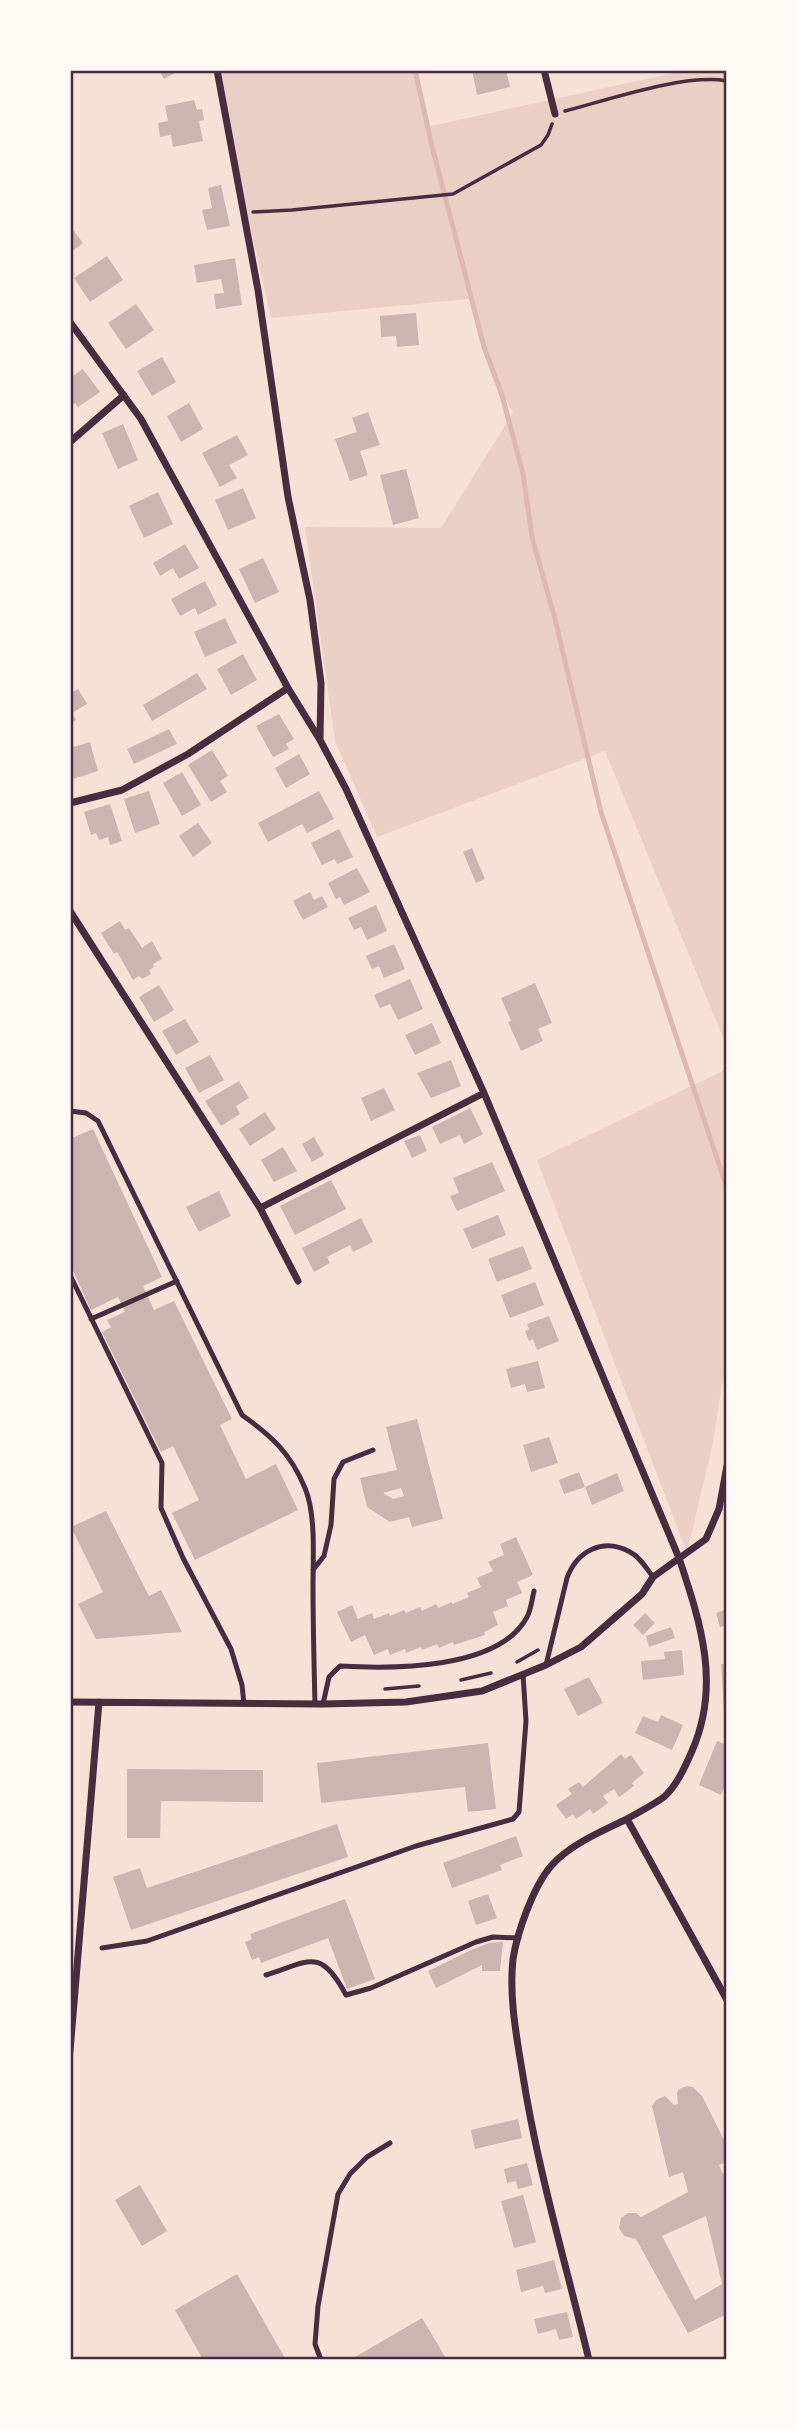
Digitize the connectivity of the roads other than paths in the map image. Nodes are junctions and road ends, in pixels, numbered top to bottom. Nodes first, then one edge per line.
1 (216, 70) edge
2 (544, 70) edge
3 (555, 114) road end
4 (70, 322) edge
5 (124, 395) junction
6 (70, 442) edge
7 (288, 688) junction
8 (320, 740) junction
9 (70, 803) edge
10 (70, 911) edge
11 (484, 1093) junction
12 (70, 1111) edge
13 (260, 1208) junction
14 (70, 1275) edge
15 (177, 1281) junction
16 (298, 1281) dead end
17 (91, 1319) junction
18 (373, 1450) dead end
19 (727, 1466) edge
20 (679, 1559) junction
21 (313, 1570) junction
22 (653, 1577) junction
23 (534, 1591) dead end
24 (546, 1665) junction
25 (523, 1674) junction
26 (70, 1702) edge
27 (99, 1702) junction
28 (244, 1704) junction
29 (319, 1704) junction
30 (627, 1819) junction
31 (519, 1938) junction
32 (102, 1948) dead end
33 (266, 1975) dead end
34 (727, 2000) edge
35 (70, 2051) edge
36 (390, 2143) dead end
37 (321, 2360) edge
38 (589, 2360) edge

1 - 8 street
2 - 3 street
4 - 5 street
5 - 6 street
5 - 7 street
7 - 8 street
7 - 9 street
8 - 11 street
10 - 13 street
11 - 13 street
11 - 20 street
12 - 15 lane
13 - 16 street
14 - 17 lane
15 - 17 lane
15 - 21 lane
17 - 28 lane
18 - 21 lane
19 - 20 street
20 - 22 street
20 - 30 street
21 - 29 lane
22 - 24 street
22 - 24 lane
23 - 29 lane
24 - 25 street
25 - 29 street
25 - 32 lane
26 - 27 street
27 - 28 street
27 - 35 street
28 - 29 street
30 - 31 street
30 - 34 street
31 - 33 lane
31 - 38 street
36 - 37 lane

